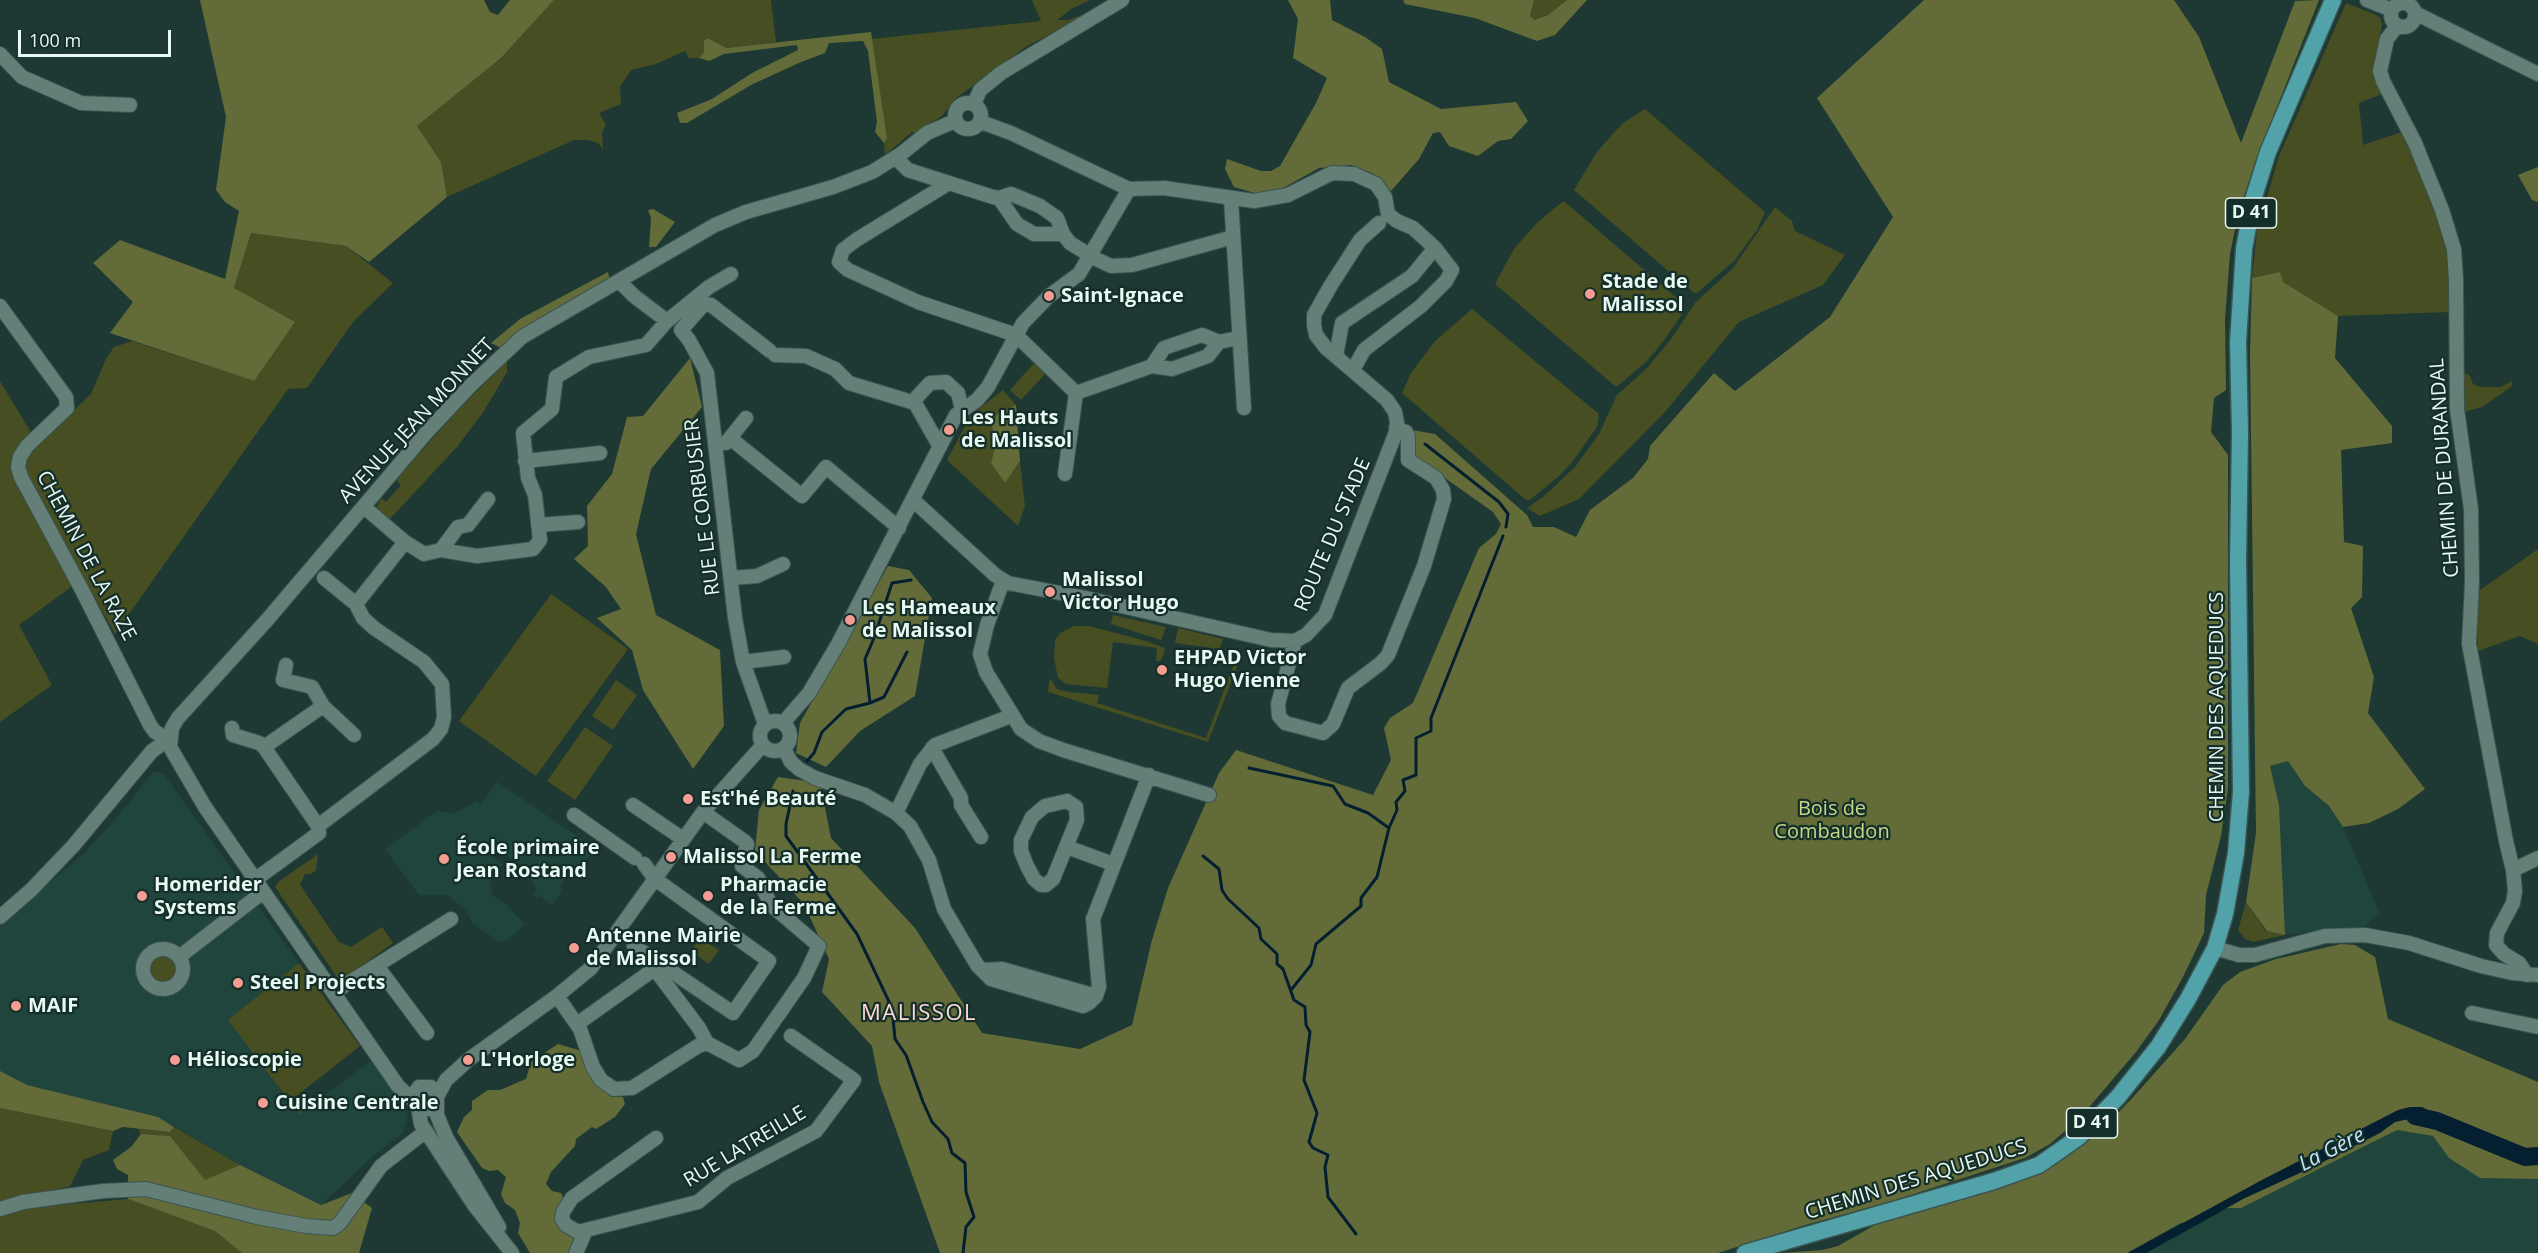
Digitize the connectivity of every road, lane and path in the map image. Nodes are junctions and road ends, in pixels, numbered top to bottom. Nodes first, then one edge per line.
1 (1122, 0) edge
2 (2333, 0) edge
3 (2367, 0) edge
4 (2406, 6) edge
5 (2397, 26) junction
6 (0, 54) edge
7 (2538, 74) edge
8 (974, 104) junction
9 (130, 105) dead end
10 (955, 121) junction
11 (981, 122) junction
12 (896, 158) junction
13 (948, 183) junction
14 (1129, 189) junction
15 (999, 198) junction
16 (1231, 199) junction
17 (1383, 218) junction
18 (1063, 234) junction
19 (1233, 237) junction
20 (1435, 248) junction
21 (1090, 256) junction
22 (731, 274) dead end
23 (619, 281) junction
24 (0, 306) edge
25 (667, 321) junction
26 (1016, 335) junction
27 (1238, 338) junction
28 (1219, 342) junction
29 (1336, 356) junction
30 (1152, 366) junction
31 (1353, 370) junction
32 (1076, 393) junction
33 (915, 403) junction
34 (1244, 408) dead end
35 (962, 410) junction
36 (746, 418) dead end
37 (1396, 428) junction
38 (730, 438) junction
39 (940, 447) junction
40 (600, 453) dead end
41 (716, 454) junction
42 (525, 460) junction
43 (1065, 474) dead end
44 (488, 500) dead end
45 (913, 500) junction
46 (364, 507) junction
47 (578, 522) dead end
48 (538, 525) junction
49 (899, 528) junction
50 (405, 542) junction
51 (441, 550) junction
52 (783, 564) dead end
53 (324, 578) dead end
54 (731, 578) junction
55 (1003, 581) junction
56 (356, 604) junction
57 (1295, 641) junction
58 (784, 657) dead end
59 (743, 662) junction
60 (286, 666) dead end
61 (323, 706) junction
62 (1011, 716) junction
63 (783, 723) junction
64 (765, 724) junction
65 (232, 728) dead end
66 (354, 735) dead end
67 (169, 739) junction
68 (762, 746) junction
69 (264, 747) junction
70 (932, 748) junction
71 (784, 749) junction
72 (1149, 775) junction
73 (1209, 795) dead end
74 (633, 805) dead end
75 (703, 812) junction
76 (896, 813) junction
77 (574, 815) dead end
78 (318, 826) junction
79 (981, 837) dead end
80 (683, 839) junction
81 (1067, 847) junction
82 (2538, 858) edge
83 (1113, 864) junction
84 (2513, 870) junction
85 (256, 879) junction
86 (655, 879) junction
87 (263, 892) junction
88 (0, 916) edge
89 (451, 919) dead end
90 (634, 946) dead end
91 (2215, 948) junction
92 (179, 957) dead end
93 (377, 966) junction
94 (2533, 975) edge
95 (334, 992) junction
96 (557, 996) junction
97 (2472, 1013) dead end
98 (573, 1018) junction
99 (2538, 1027) edge
100 (427, 1033) dead end
101 (791, 1036) dead end
102 (707, 1043) junction
103 (468, 1060) junction
104 (419, 1095) junction
105 (437, 1098) junction
106 (426, 1131) junction
107 (656, 1138) dead end
108 (0, 1209) edge
109 (586, 1230) junction
110 (512, 1253) edge
111 (576, 1253) edge
112 (1746, 1253) edge

1 - 8 street
2 - 91 main road, CHEMIN DES AQUEDUCS / D 41
3 - 4 street
4 - 5 street
4 - 5 street
4 - 7 street
5 - 84 street, CHEMIN DE DURANDAL
6 - 9 street
8 - 10 street
8 - 11 street
10 - 11 street
10 - 12 street, AVENUE JEAN MONNET
11 - 14 street
12 - 13 street
12 - 23 street, AVENUE JEAN MONNET
13 - 15 street
13 - 26 street
14 - 16 street
14 - 21 street
15 - 18 street
15 - 18 street
16 - 17 street
16 - 19 street
17 - 20 street
17 - 29 street
18 - 21 street
19 - 21 street
19 - 27 street
20 - 29 street
20 - 31 street
21 - 26 street
22 - 25 street
23 - 25 street
23 - 46 street, AVENUE JEAN MONNET
24 - 67 street, CHEMIN DE LA RAZE
25 - 42 street
26 - 32 street
26 - 35 street
27 - 28 street
27 - 34 street
28 - 30 street
28 - 30 street
29 - 31 street
30 - 32 street
31 - 37 street
32 - 43 street
33 - 35 street
33 - 39 street
33 - 41 street, RUE LE CORBUSIER
35 - 39 street
36 - 38 street
37 - 57 street, ROUTE DU STADE
37 - 57 street
38 - 41 street
38 - 49 street
39 - 45 street
40 - 42 street
41 - 54 street, RUE LE CORBUSIER
42 - 48 street
44 - 51 street
45 - 49 street
45 - 55 street
46 - 50 street
46 - 67 street, AVENUE JEAN MONNET
47 - 48 street
48 - 51 street
49 - 63 street
50 - 51 street
50 - 56 street
52 - 54 street
53 - 56 street
54 - 59 street, RUE LE CORBUSIER
55 - 57 street
55 - 62 street
56 - 78 street
58 - 59 street
59 - 64 street, RUE LE CORBUSIER
60 - 61 street
61 - 66 street
61 - 69 street
62 - 70 street
62 - 72 street
63 - 64 street
63 - 71 street
64 - 68 street
65 - 69 street
67 - 85 street
67 - 88 street
68 - 71 street
68 - 75 street
69 - 78 street
70 - 76 street
70 - 79 street
71 - 76 street
72 - 73 street
72 - 83 street
74 - 80 street
75 - 80 street
75 - 102 street
76 - 83 street
77 - 86 street
78 - 85 street
80 - 86 street
81 - 81 street
81 - 83 street
82 - 84 street
84 - 94 street, CHEMIN DE DURANDAL
85 - 87 street
86 - 90 street
86 - 96 street
87 - 92 street
87 - 95 street
89 - 93 street
91 - 94 street
91 - 112 main road, CHEMIN DES AQUEDUCS / D 41
93 - 95 street
93 - 100 street
95 - 104 street
96 - 98 street
96 - 103 street
97 - 99 street
98 - 102 street
98 - 102 street
101 - 109 street, RUE LATREILLE
103 - 104 street
103 - 105 street
104 - 105 street
104 - 105 street
104 - 106 street
105 - 110 street
106 - 108 street
106 - 110 street
107 - 109 street
109 - 111 street

